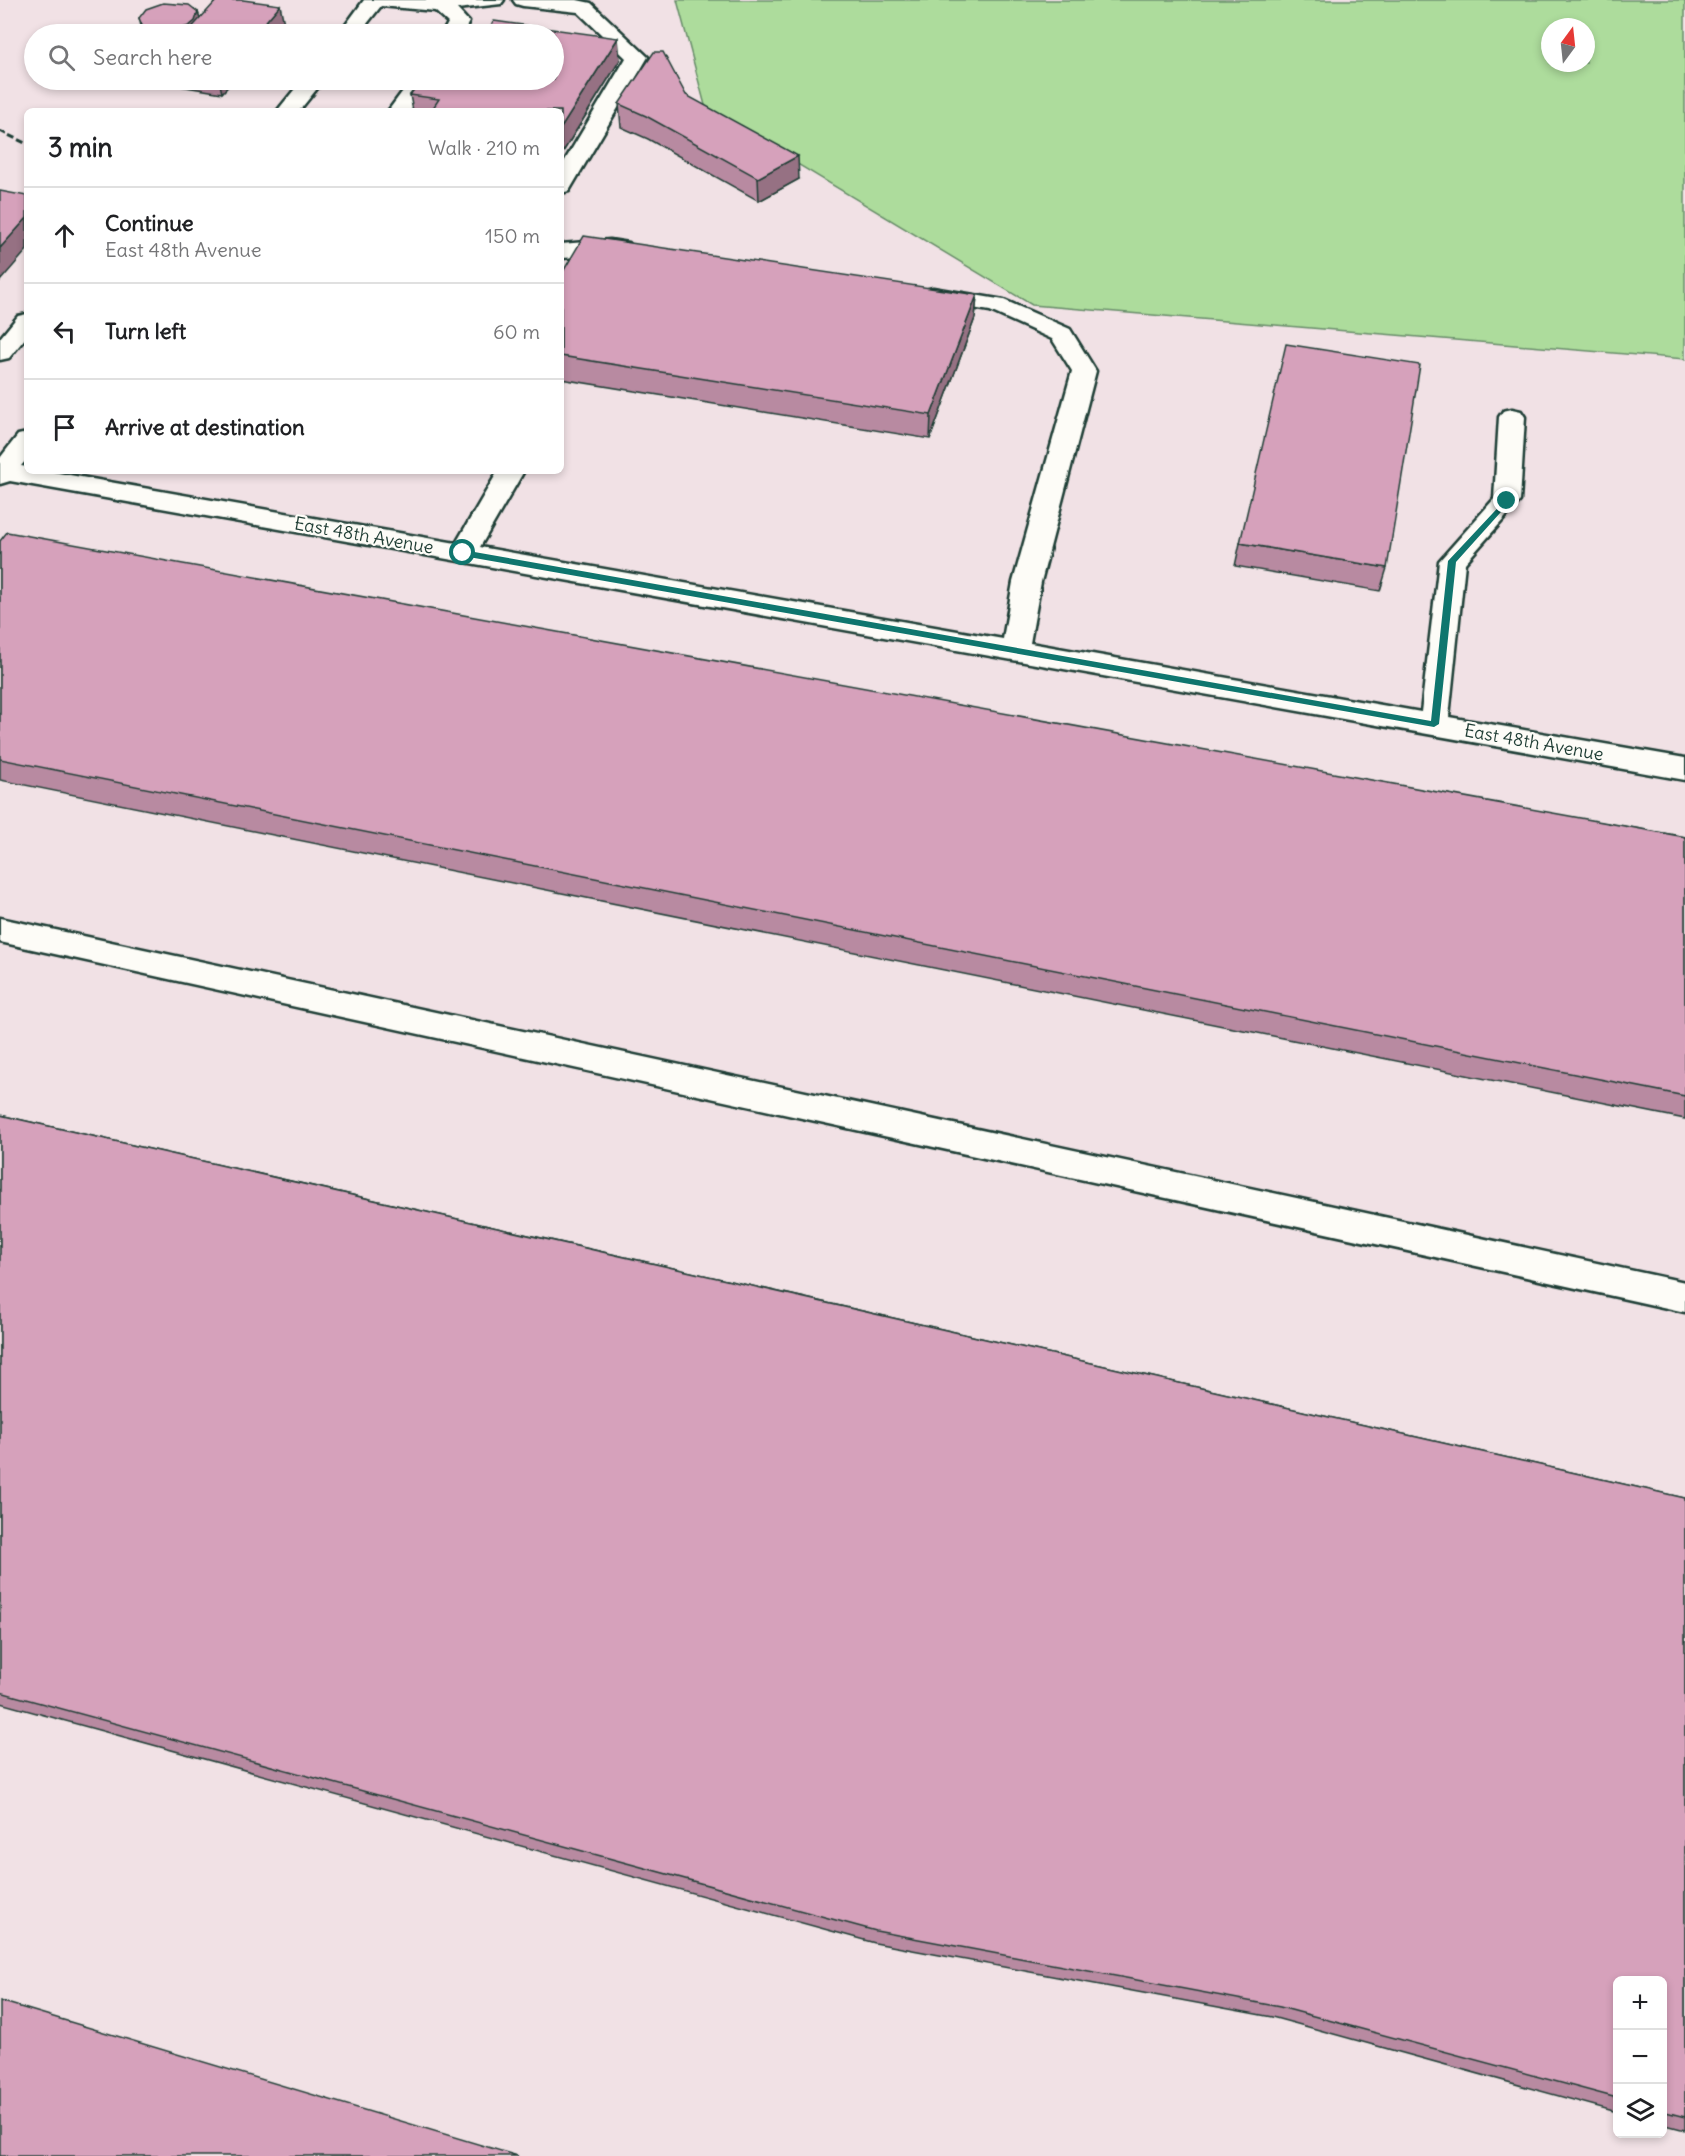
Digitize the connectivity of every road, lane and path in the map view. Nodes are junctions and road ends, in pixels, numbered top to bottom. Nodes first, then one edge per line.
1 (375, 0) edge
2 (380, 0) edge
3 (494, 0) edge
4 (523, 0) edge
5 (440, 5) junction
6 (357, 24) edge
7 (458, 24) edge
8 (305, 90) edge
9 (414, 90) edge
10 (290, 108) edge
11 (401, 108) edge
12 (564, 181) edge
13 (564, 251) edge
14 (645, 252) edge
15 (914, 292) edge
16 (24, 325) edge
17 (0, 353) edge
18 (1512, 417) dead end
19 (24, 445) edge
20 (1, 473) edge
21 (509, 474) edge
22 (463, 553) junction
23 (1015, 650) junction
24 (1434, 724) junction
25 (1685, 769) edge
26 (0, 930) edge
27 (1685, 1297) edge

1 - 6 street
2 - 5 street
3 - 5 street
4 - 12 street
5 - 7 street
8 - 10 street
9 - 11 street
13 - 14 street
15 - 23 street
16 - 17 street
18 - 24 street
19 - 20 street
20 - 22 street, East 48th Avenue
21 - 22 street
22 - 23 street, East 48th Avenue
23 - 24 street, East 48th Avenue
24 - 25 street, East 48th Avenue
26 - 27 street

